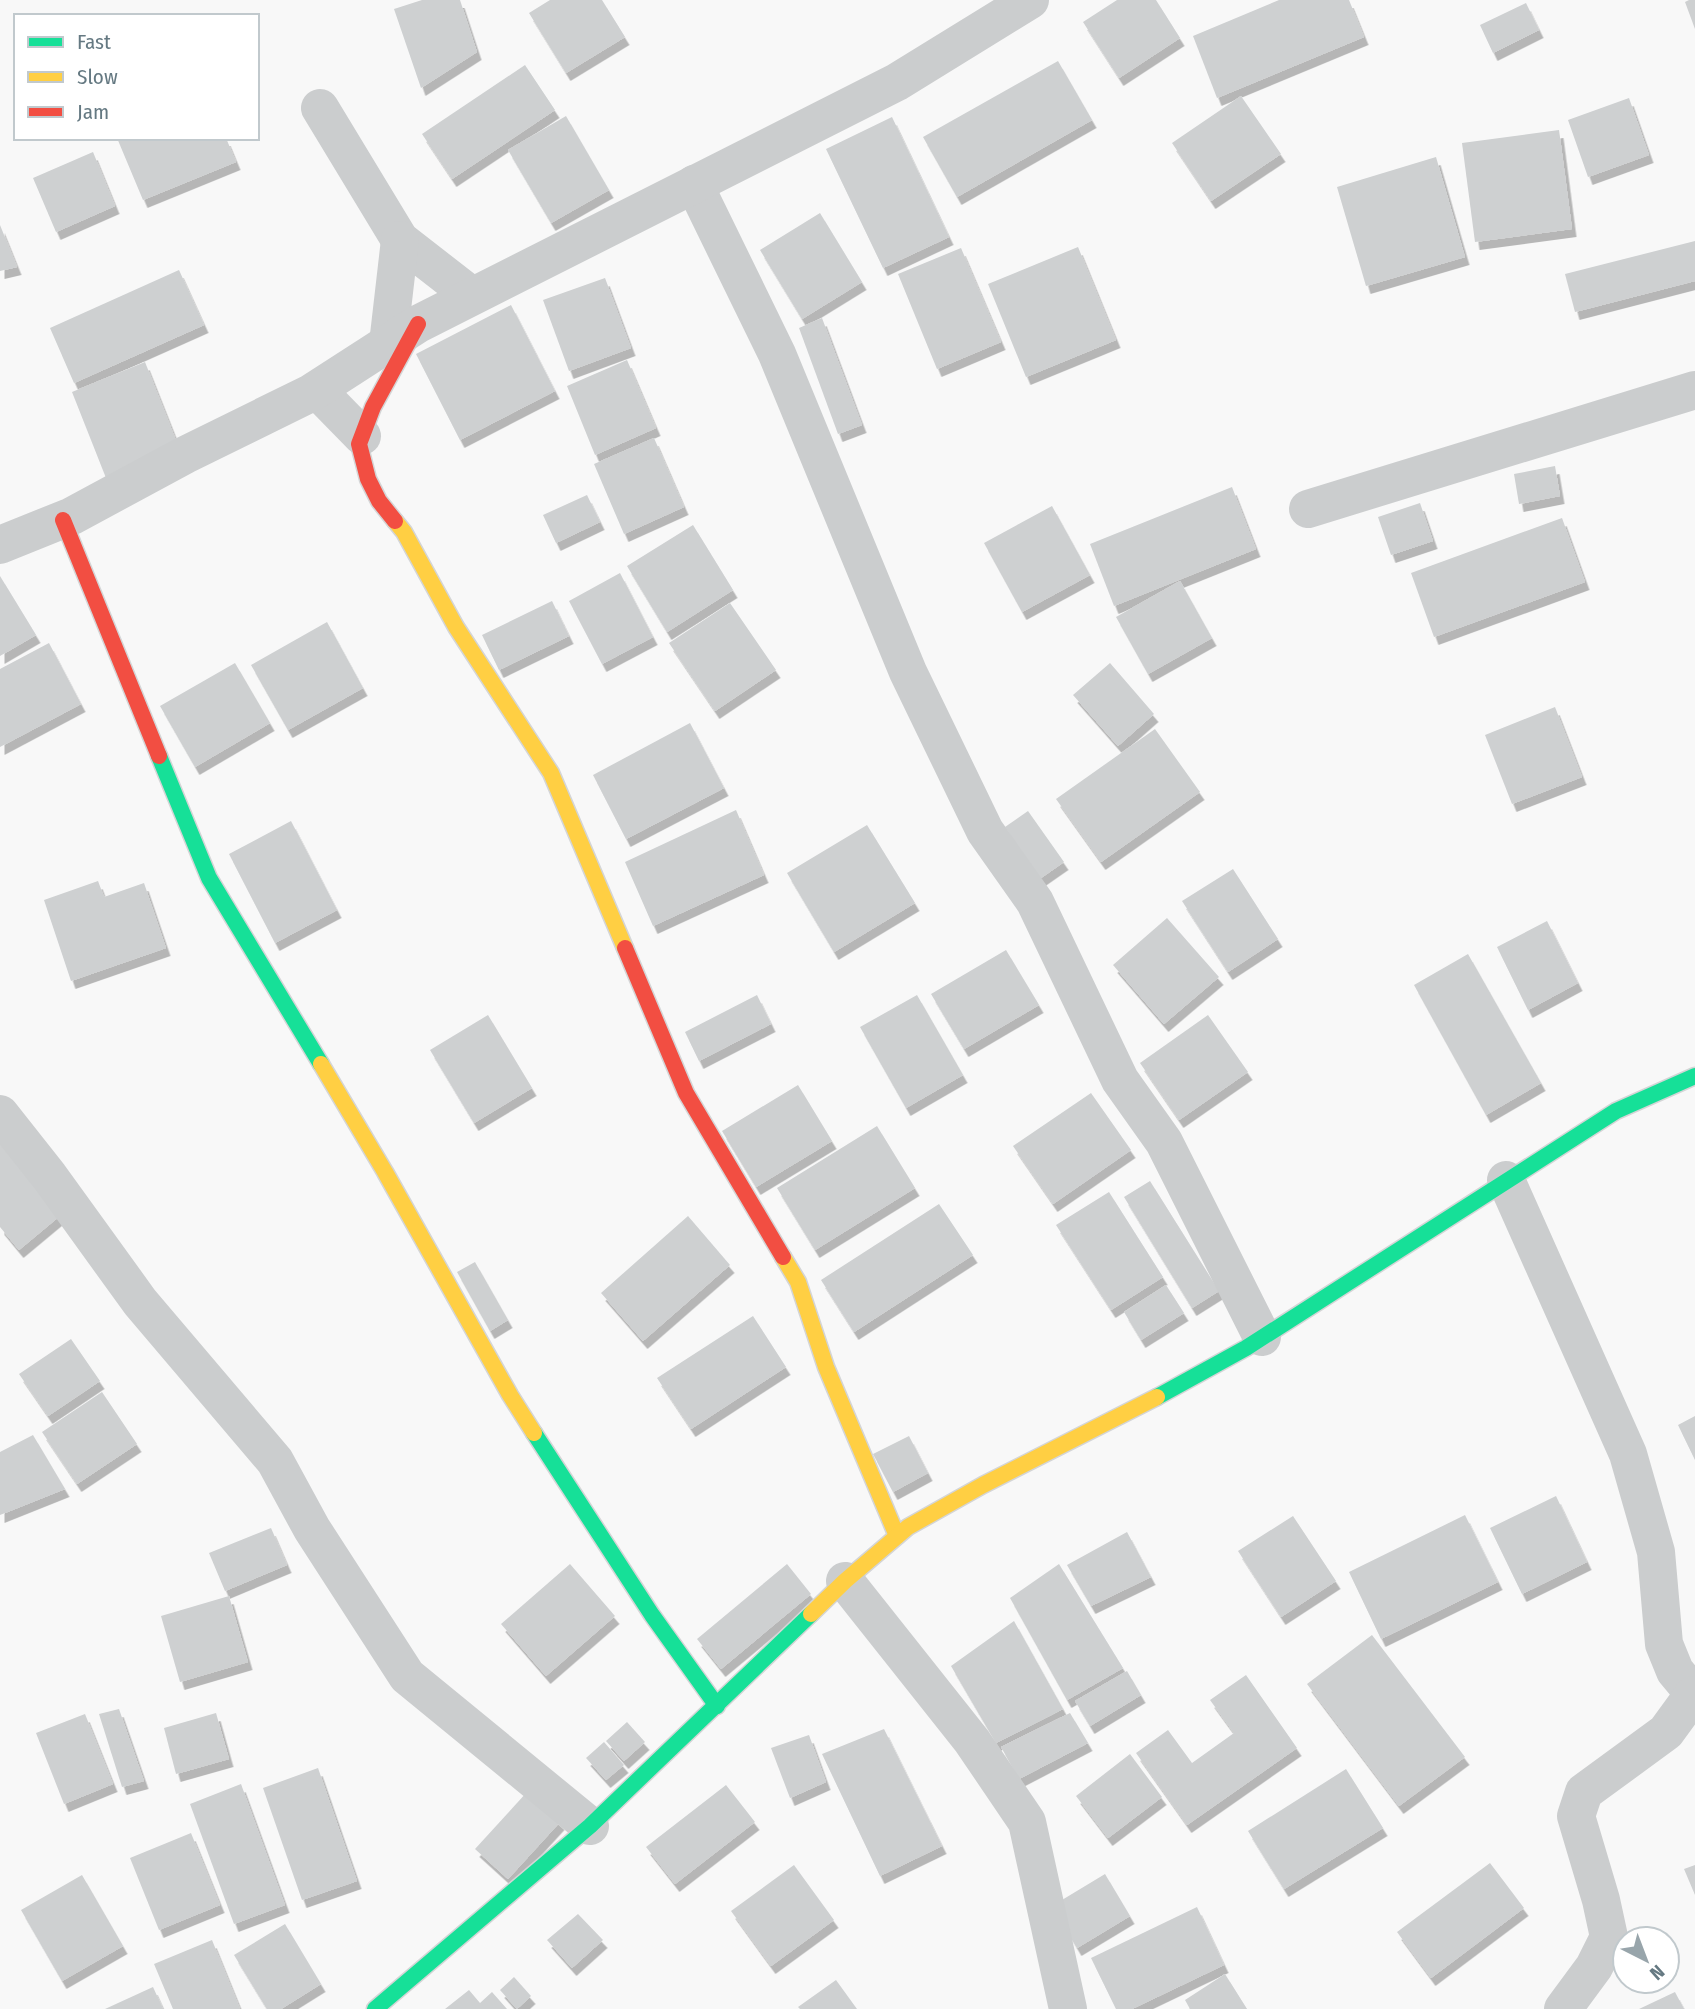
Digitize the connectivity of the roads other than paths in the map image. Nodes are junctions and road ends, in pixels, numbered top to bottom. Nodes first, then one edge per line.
1 (1030, 0) edge
2 (320, 108) dead end
3 (694, 184) junction
4 (400, 240) junction
5 (472, 296) junction
6 (403, 334) junction
7 (317, 390) junction
8 (1695, 390) edge
9 (362, 436) junction
10 (1308, 509) dead end
11 (63, 520) junction
12 (0, 545) edge
13 (1695, 1076) edge
14 (0, 1114) edge
15 (1506, 1180) junction
16 (1262, 1337) junction
17 (897, 1536) junction
18 (845, 1581) junction
19 (1694, 1695) edge
20 (717, 1706) junction
21 (590, 1826) junction
22 (375, 2009) edge
23 (1068, 2009) edge
24 (1563, 2009) edge

1 - 3 street
2 - 4 street
3 - 5 street
3 - 16 street
4 - 5 street
4 - 6 street
5 - 6 street
6 - 7 street
6 - 9 street
7 - 9 street
7 - 11 street
8 - 10 street
9 - 17 street
11 - 12 street
11 - 20 street
13 - 15 street
14 - 21 street
15 - 16 street
15 - 19 street
16 - 17 street
17 - 18 street
18 - 20 street
18 - 23 street
19 - 24 street
20 - 21 street
21 - 22 street

